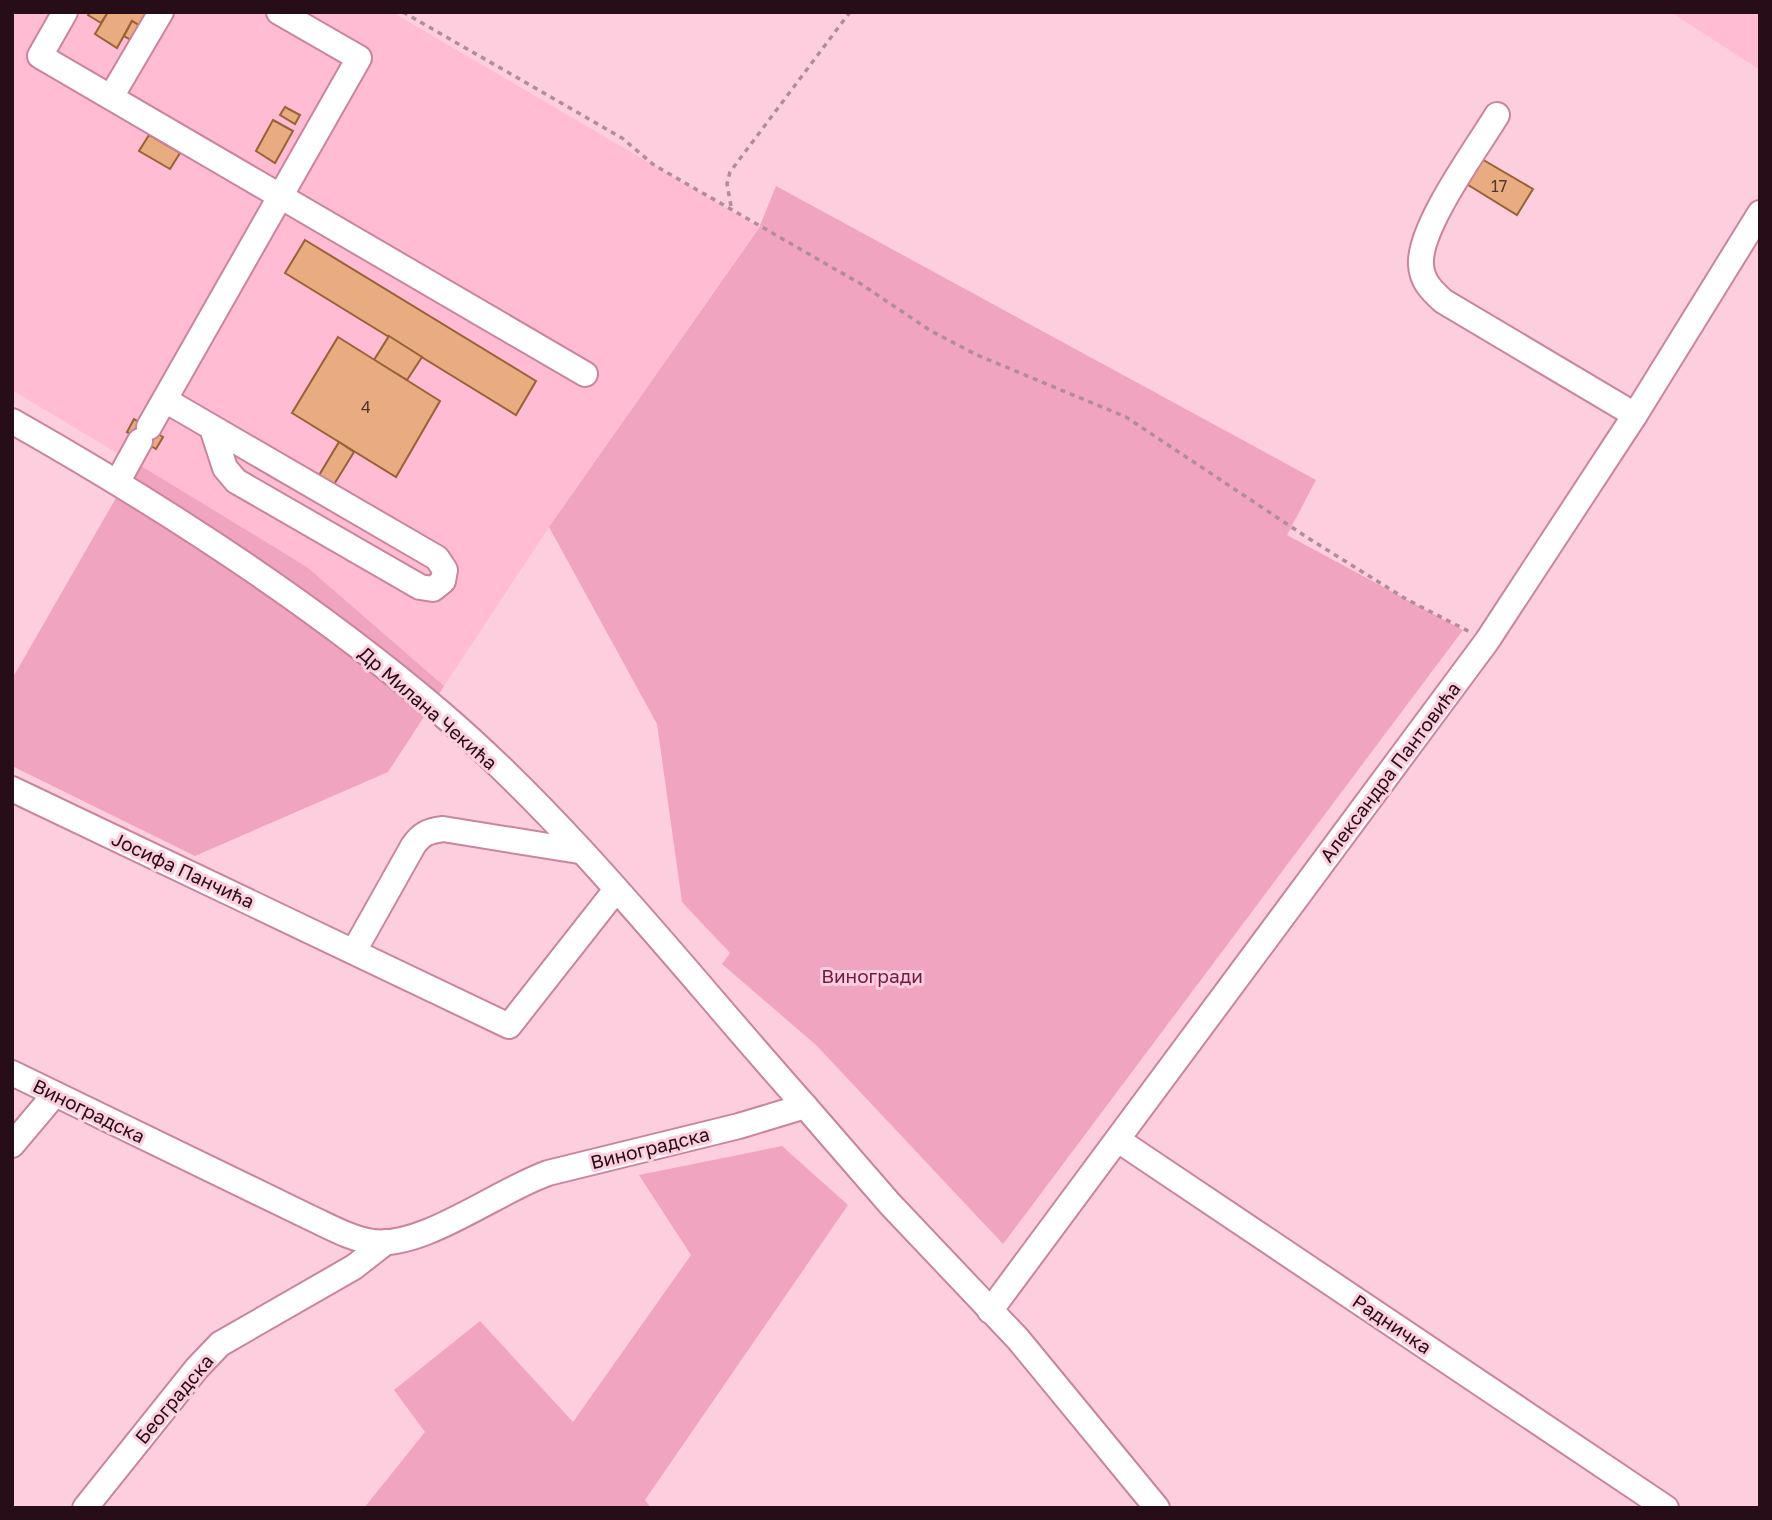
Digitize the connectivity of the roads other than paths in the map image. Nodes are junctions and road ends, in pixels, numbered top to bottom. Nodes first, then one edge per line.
1 (65, 12) edge
2 (161, 12) edge
3 (278, 12) edge
4 (111, 97) junction
5 (1497, 115) dead end
6 (281, 194) junction
7 (1760, 213) edge
8 (585, 374) dead end
9 (165, 401) junction
10 (1635, 415) junction
11 (15, 426) edge
12 (212, 428) junction
13 (118, 481) junction
14 (12, 789) edge
15 (579, 851) junction
16 (615, 891) junction
17 (354, 951) junction
18 (12, 1073) edge
19 (55, 1094) junction
20 (805, 1106) junction
21 (1118, 1140) junction
22 (12, 1145) edge
23 (386, 1242) junction
24 (990, 1311) junction
25 (85, 1508) edge
26 (1157, 1508) edge
27 (1667, 1508) edge

1 - 4 street
2 - 4 street
3 - 6 street
4 - 6 street
5 - 10 street
6 - 8 street
6 - 9 street
7 - 10 street, Александра Пантовића
9 - 12 street
9 - 13 street
10 - 21 street, Александра Пантовића
11 - 13 street, Др Милана Чекића
12 - 12 street
13 - 15 street, Др Милана Чекића
14 - 17 street, Јосифа Панчића
15 - 16 street, Др Милана Чекића
15 - 17 street
16 - 17 street, Јосифа Панчића
16 - 20 street, Др Милана Чекића
18 - 19 street, Виноградска
19 - 22 street
19 - 23 street, Виноградска
20 - 23 street, Виноградска
20 - 24 street
21 - 24 street, Александра Пантовића
21 - 27 street, Радничка
23 - 25 street, Београдска
24 - 26 street

